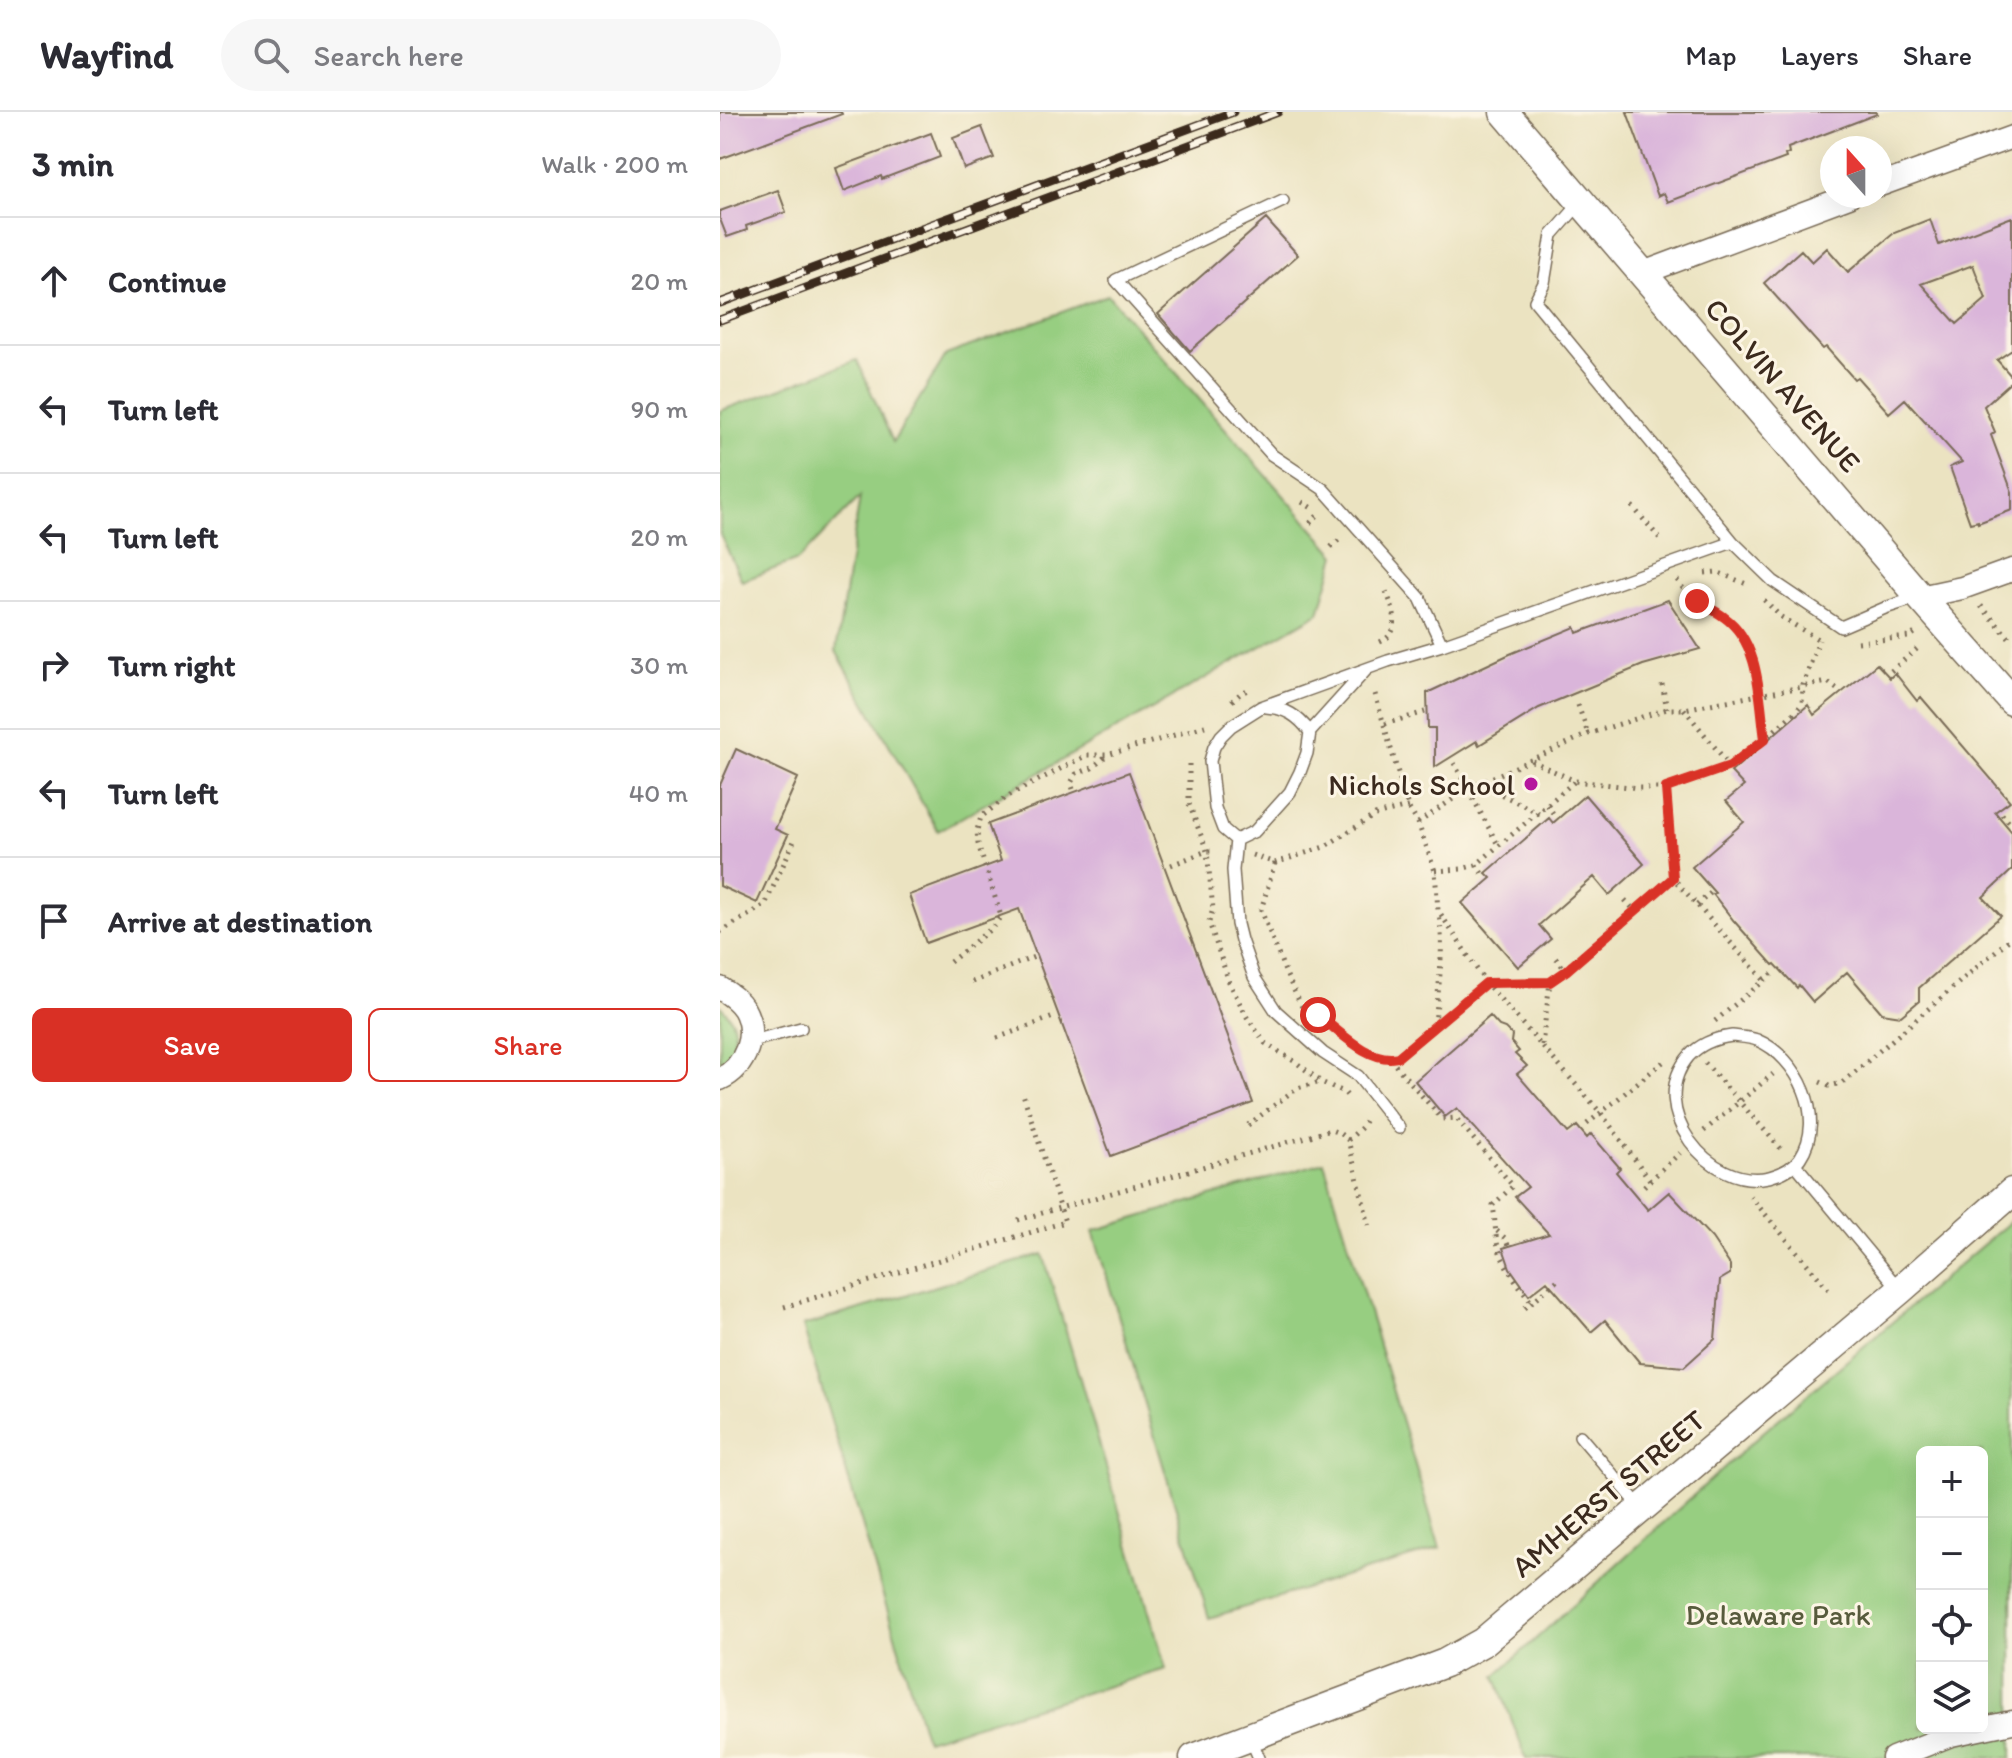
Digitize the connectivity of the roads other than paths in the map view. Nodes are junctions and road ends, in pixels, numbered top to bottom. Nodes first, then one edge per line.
1 (1504, 112) edge
2 (2012, 137) edge
3 (1892, 181) edge
4 (1283, 201) dead end
5 (1581, 201) junction
6 (1820, 207) edge
7 (1643, 273) junction
8 (1733, 542) junction
9 (2012, 570) edge
10 (1920, 597) junction
11 (1442, 645) junction
12 (1366, 670) junction
13 (2012, 701) edge
14 (1261, 707) junction
15 (1310, 732) junction
16 (1236, 840) junction
17 (720, 988) edge
18 (801, 1028) dead end
19 (750, 1039) junction
20 (720, 1079) edge
21 (1399, 1128) dead end
22 (1795, 1164) junction
23 (2012, 1192) edge
24 (1900, 1290) junction
25 (1580, 1436) dead end
26 (1642, 1509) junction
27 (2012, 1722) edge
28 (1255, 1747) edge
29 (1194, 1758) edge
30 (1893, 1758) edge

1 - 5 street, COLVIN AVENUE
2 - 3 street
4 - 11 lane
5 - 7 street, COLVIN AVENUE
5 - 8 lane
6 - 7 street
7 - 10 street, COLVIN AVENUE
8 - 10 lane
8 - 11 lane
9 - 10 street
10 - 13 street, COLVIN AVENUE
11 - 12 lane
12 - 14 lane
12 - 15 lane
14 - 15 lane
14 - 16 lane
15 - 16 lane
16 - 21 lane
17 - 19 street
18 - 19 lane
19 - 20 street
22 - 22 lane
22 - 24 lane
23 - 24 street, AMHERST STREET
24 - 26 street, AMHERST STREET
25 - 26 lane
26 - 28 street, AMHERST STREET
27 - 30 street
28 - 29 street, AMHERST STREET

